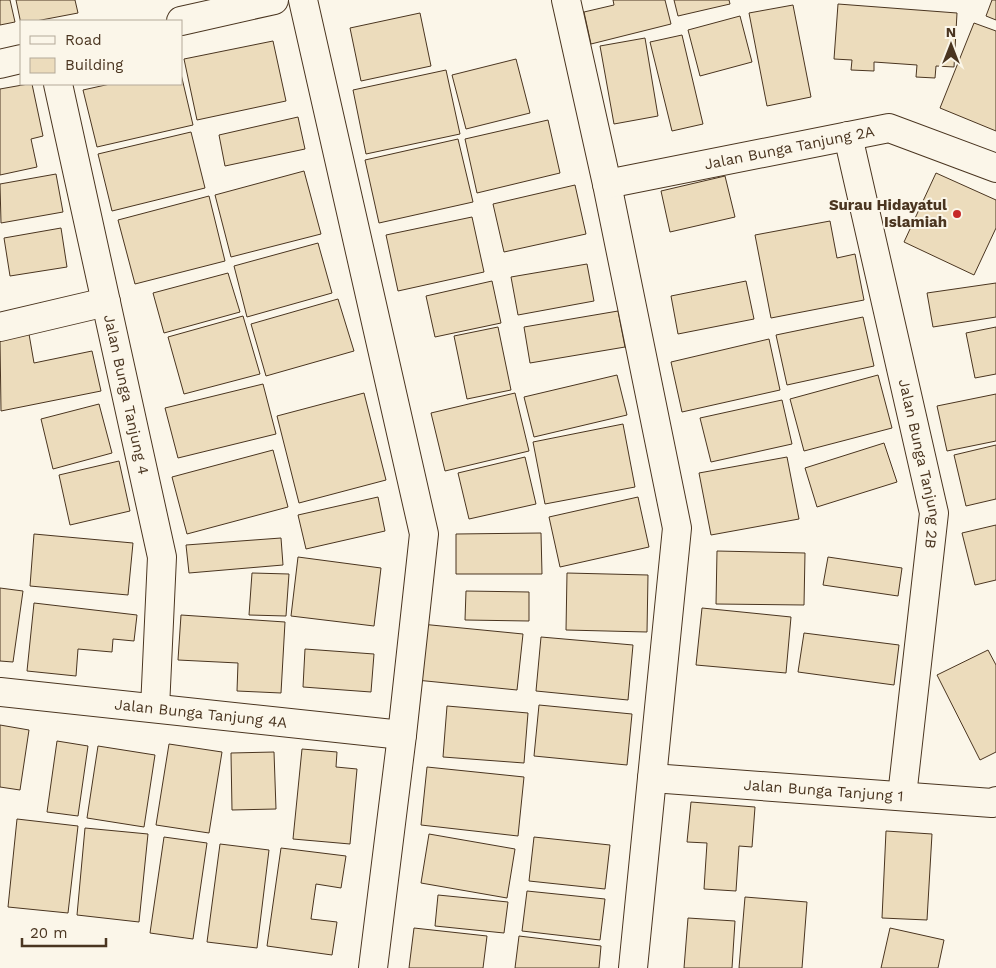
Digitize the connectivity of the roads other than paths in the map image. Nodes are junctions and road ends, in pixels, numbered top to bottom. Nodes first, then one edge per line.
1 (274, 0) edge
2 (303, 0) edge
3 (566, 0) edge
4 (182, 21) edge
5 (20, 59) edge
6 (0, 64) edge
7 (58, 85) edge
8 (848, 136) junction
9 (996, 168) edge
10 (607, 184) junction
11 (106, 302) junction
12 (0, 327) edge
13 (0, 692) edge
14 (155, 708) junction
15 (402, 735) junction
16 (652, 778) junction
17 (902, 796) junction
18 (996, 801) edge
19 (373, 968) edge
20 (633, 968) edge

1 - 4 street
2 - 15 street
3 - 10 street
5 - 6 street
7 - 11 street, Jalan Bunga Tanjung 4
8 - 9 street, Jalan Bunga Tanjung 2A
8 - 10 street, Jalan Bunga Tanjung 2A
8 - 17 street, Jalan Bunga Tanjung 2B
10 - 16 street
11 - 12 street
11 - 14 street, Jalan Bunga Tanjung 4
13 - 14 street, Jalan Bunga Tanjung 4A
14 - 15 street, Jalan Bunga Tanjung 4A
15 - 19 street
16 - 17 street, Jalan Bunga Tanjung 1
16 - 20 street
17 - 18 street, Jalan Bunga Tanjung 1

